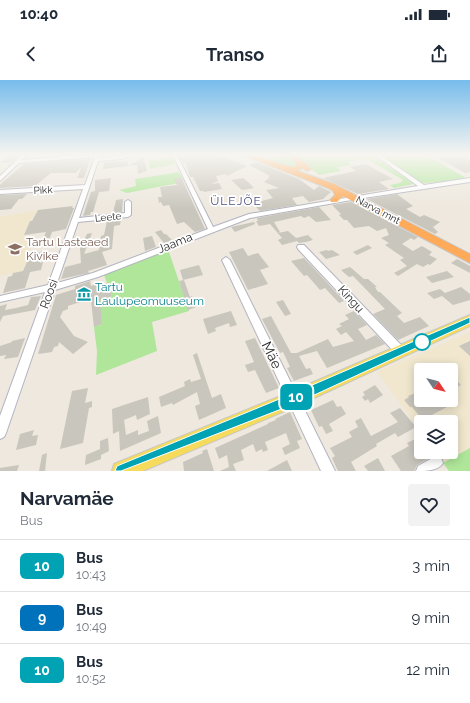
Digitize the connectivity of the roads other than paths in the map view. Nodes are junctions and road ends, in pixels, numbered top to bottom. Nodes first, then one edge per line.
1 (92, 173) edge
2 (184, 173) edge
3 (297, 173) edge
4 (315, 173) edge
5 (404, 173) edge
6 (470, 180) edge
7 (86, 187) junction
8 (334, 187) junction
9 (424, 187) junction
10 (0, 192) edge
11 (354, 197) junction
12 (334, 200) junction
13 (128, 202) dead end
14 (76, 220) junction
15 (211, 229) junction
16 (301, 247) dead end
17 (226, 260) dead end
18 (470, 260) edge
19 (52, 288) junction
20 (0, 300) edge
21 (470, 320) edge
22 (401, 352) junction
23 (293, 399) junction
24 (0, 433) edge
25 (436, 464) dead end
26 (121, 471) edge
27 (328, 471) edge
28 (423, 471) edge

1 - 7 street, Roosi
2 - 15 street
3 - 8 highway, Narva mnt
4 - 8 highway
5 - 9 street
6 - 9 street, Jaama
7 - 10 street, Pikk
7 - 14 street, Roosi
8 - 11 highway, Narva mnt
8 - 12 highway
9 - 11 street, Jaama
11 - 12 street, Jaama
11 - 18 highway, Narva mnt
12 - 15 street, Jaama
13 - 14 street, Leete
14 - 19 street, Roosi
15 - 19 street, Jaama
16 - 22 street, Kingu
17 - 23 street, Mäe
19 - 20 street, Jaama
19 - 24 street, Roosi
21 - 22 main road
22 - 23 main road
23 - 26 main road
23 - 27 street, Mäe
25 - 28 street

